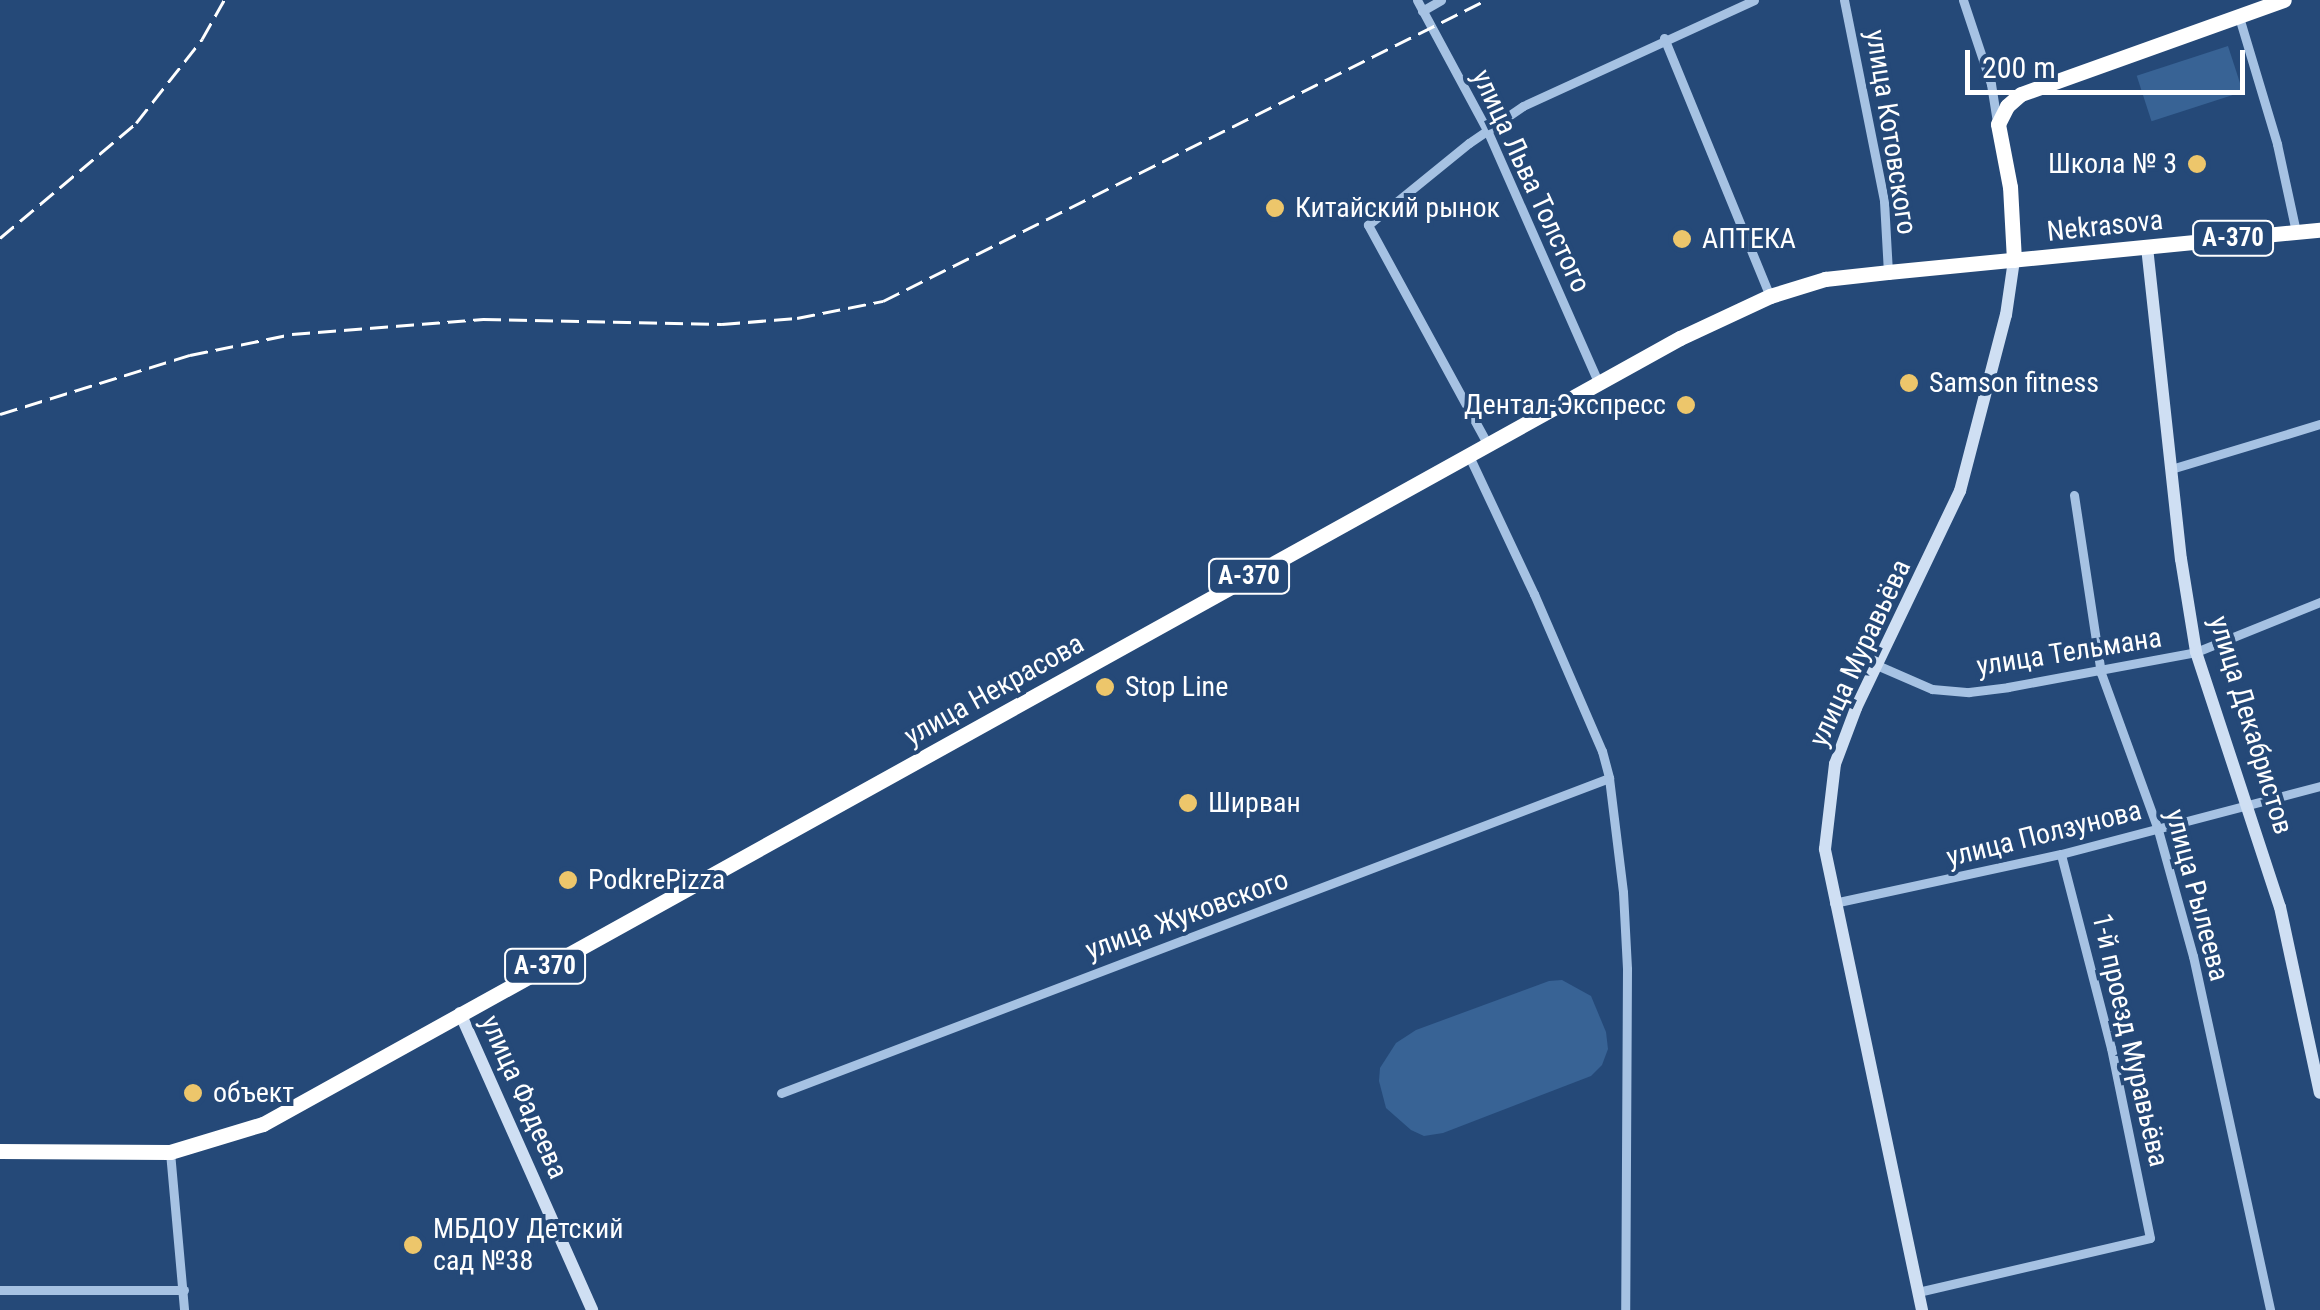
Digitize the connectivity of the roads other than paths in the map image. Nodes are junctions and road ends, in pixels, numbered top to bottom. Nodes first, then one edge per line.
1 (1418, 0) edge
2 (1441, 0) edge
3 (1754, 0) edge
4 (1844, 0) edge
5 (1963, 0) edge
6 (2284, 0) edge
7 (1422, 11) junction
8 (2239, 16) junction
9 (1664, 38) junction
10 (1998, 124) junction
11 (1487, 130) junction
12 (2320, 230) edge
13 (2296, 232) junction
14 (2147, 247) junction
15 (2014, 260) junction
16 (1888, 272) junction
17 (1770, 296) junction
18 (1599, 384) junction
19 (2320, 424) edge
20 (1488, 445) junction
21 (1469, 456) junction
22 (2171, 469) junction
23 (2074, 495) dead end
24 (2320, 602) edge
25 (2196, 652) junction
26 (1879, 666) junction
27 (2101, 673) junction
28 (1609, 778) junction
29 (2320, 786) edge
30 (2248, 803) junction
31 (2158, 830) junction
32 (2061, 854) junction
33 (1834, 903) junction
34 (460, 1013) junction
35 (2320, 1025) edge
36 (2305, 1028) junction
37 (781, 1093) dead end
38 (2320, 1093) edge
39 (0, 1152) edge
40 (170, 1152) junction
41 (0, 1290) edge
42 (184, 1290) junction
43 (1918, 1292) junction
44 (184, 1310) edge
45 (592, 1310) edge
46 (1625, 1310) edge
47 (1922, 1310) edge
48 (2270, 1310) edge

1 - 7 street, улица Льва Толстого
2 - 7 street
3 - 9 street
4 - 16 street, улица Котовского
5 - 10 street
6 - 8 highway
7 - 11 street, улица Льва Толстого
8 - 10 highway
8 - 13 street
9 - 11 street
9 - 17 street
10 - 15 highway
11 - 18 street, улица Льва Толстого
11 - 20 street
12 - 13 highway, Nekrasova / А-370
13 - 14 highway, Nekrasova / А-370
14 - 15 highway, Nekrasova / А-370
14 - 22 street, улица Декабристов
15 - 16 highway, улица Некрасова / А-370
15 - 26 street, улица Муравьёва
16 - 17 highway, улица Некрасова / А-370
17 - 18 highway, улица Некрасова / А-370
18 - 20 highway, улица Некрасова / А-370
19 - 22 street
20 - 21 highway, улица Некрасова / А-370
21 - 28 street
21 - 34 highway, улица Некрасова / А-370
22 - 25 street, улица Декабристов
23 - 27 street, улица Рылеева
24 - 25 street, улица Тельмана
25 - 27 street, улица Тельмана
25 - 30 street, улица Декабристов
26 - 27 street, улица Тельмана
26 - 33 street, улица Муравьёва
27 - 31 street, улица Рылеева
28 - 37 street, улица Жуковского
28 - 46 street
29 - 30 street, улица Ползунова
30 - 31 street, улица Ползунова
30 - 36 street, улица Декабристов
31 - 32 street, улица Ползунова
31 - 48 street, улица Рылеева
32 - 33 street, улица Ползунова
32 - 43 street, 1-й проезд Муравьёва
33 - 43 street, улица Муравьёва
34 - 40 highway, улица Некрасова / А-370
34 - 45 street, улица Фадеева
35 - 36 street
36 - 38 street, улица Декабристов
39 - 40 highway, улица Некрасова / А-370
40 - 42 street
41 - 42 street
42 - 44 street
43 - 47 street, улица Муравьёва

